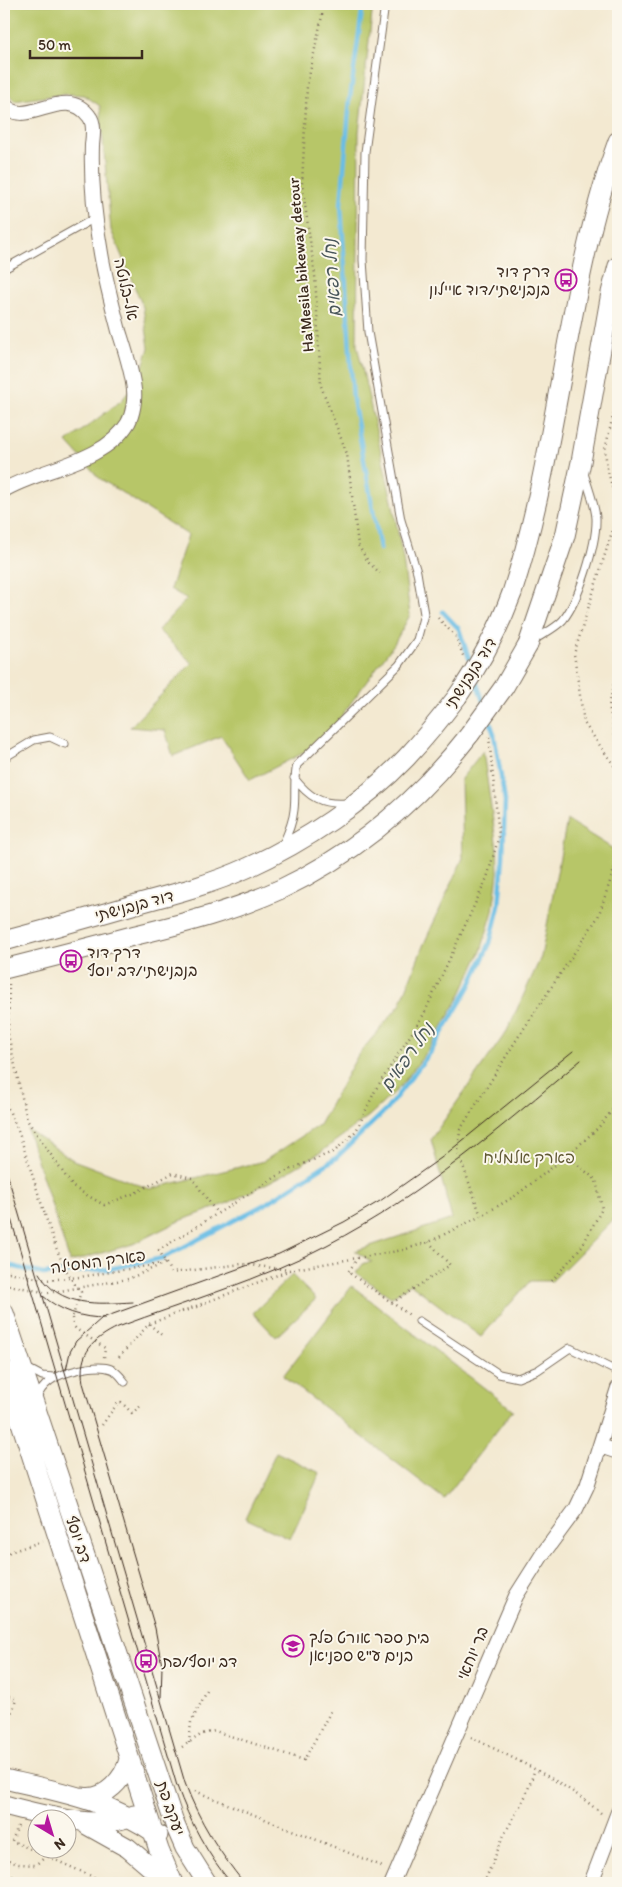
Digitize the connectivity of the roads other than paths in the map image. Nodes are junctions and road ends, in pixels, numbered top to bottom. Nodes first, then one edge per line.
1 (385, 4) edge
2 (4, 104) edge
3 (618, 141) edge
4 (96, 218) junction
5 (618, 266) edge
6 (4, 269) edge
7 (615, 286) edge
8 (581, 462) junction
9 (4, 488) edge
10 (528, 645) junction
11 (65, 744) dead end
12 (4, 758) edge
13 (294, 778) junction
14 (359, 799) junction
15 (280, 851) junction
16 (4, 941) edge
17 (7, 968) edge
18 (4, 1313) edge
19 (419, 1322) road end
20 (20, 1358) junction
21 (4, 1370) edge
22 (618, 1372) edge
23 (57, 1377) junction
24 (125, 1382) dead end
25 (618, 1388) edge
26 (34, 1405) junction
27 (600, 1446) junction
28 (618, 1452) edge
29 (130, 1758) junction
30 (156, 1764) junction
31 (4, 1778) edge
32 (83, 1798) junction
33 (145, 1804) junction
34 (4, 1805) edge
35 (28, 1811) edge
36 (129, 1817) junction
37 (616, 1819) edge
38 (78, 1820) edge
39 (78, 1822) edge
40 (153, 1832) junction
41 (194, 1864) junction
42 (394, 1878) edge
43 (169, 1883) edge
44 (173, 1883) edge
45 (207, 1883) edge
46 (591, 1883) edge

1 - 13 lane
2 - 4 street, אל-בלוטה
3 - 14 main road, דוד בנבנישתי, bridge
4 - 6 lane
4 - 9 street, אל-בלוטה
5 - 7 main road, דוד בנבנישתי
7 - 8 main road, דוד בנבנישתי
8 - 10 main road, דוד בנבנישתי
8 - 10 lane
10 - 17 main road, דוד בנבנישתי, bridge
11 - 12 lane
13 - 14 lane
13 - 15 lane
14 - 15 main road, דוד בנבנישתי
15 - 16 main road, דוד בנבנישתי
18 - 20 main road, דב יוסף
19 - 22 lane
20 - 23 lane
20 - 26 main road, דב יוסף
21 - 29 main road, דב יוסף
23 - 24 lane
23 - 26 lane
25 - 27 street, בר יוחאי
26 - 30 main road, דב יוסף
27 - 28 street
27 - 42 street, בר יוחאי
29 - 32 main road
29 - 33 main road, דב יוסף
30 - 33 main road, יעקב פת
30 - 41 main road, יעקב פת
31 - 32 main road, יעקב פת
32 - 36 main road, יעקב פת
33 - 36 main road, יעקב פת
33 - 40 main road, יעקב פת
34 - 35 main road, יעקב פת
36 - 38 main road, יעקב פת
36 - 40 main road, יעקב פת
37 - 46 street
39 - 43 main road
40 - 41 main road, יעקב פת
40 - 44 main road, יעקב פת
41 - 45 main road, יעקב פת

